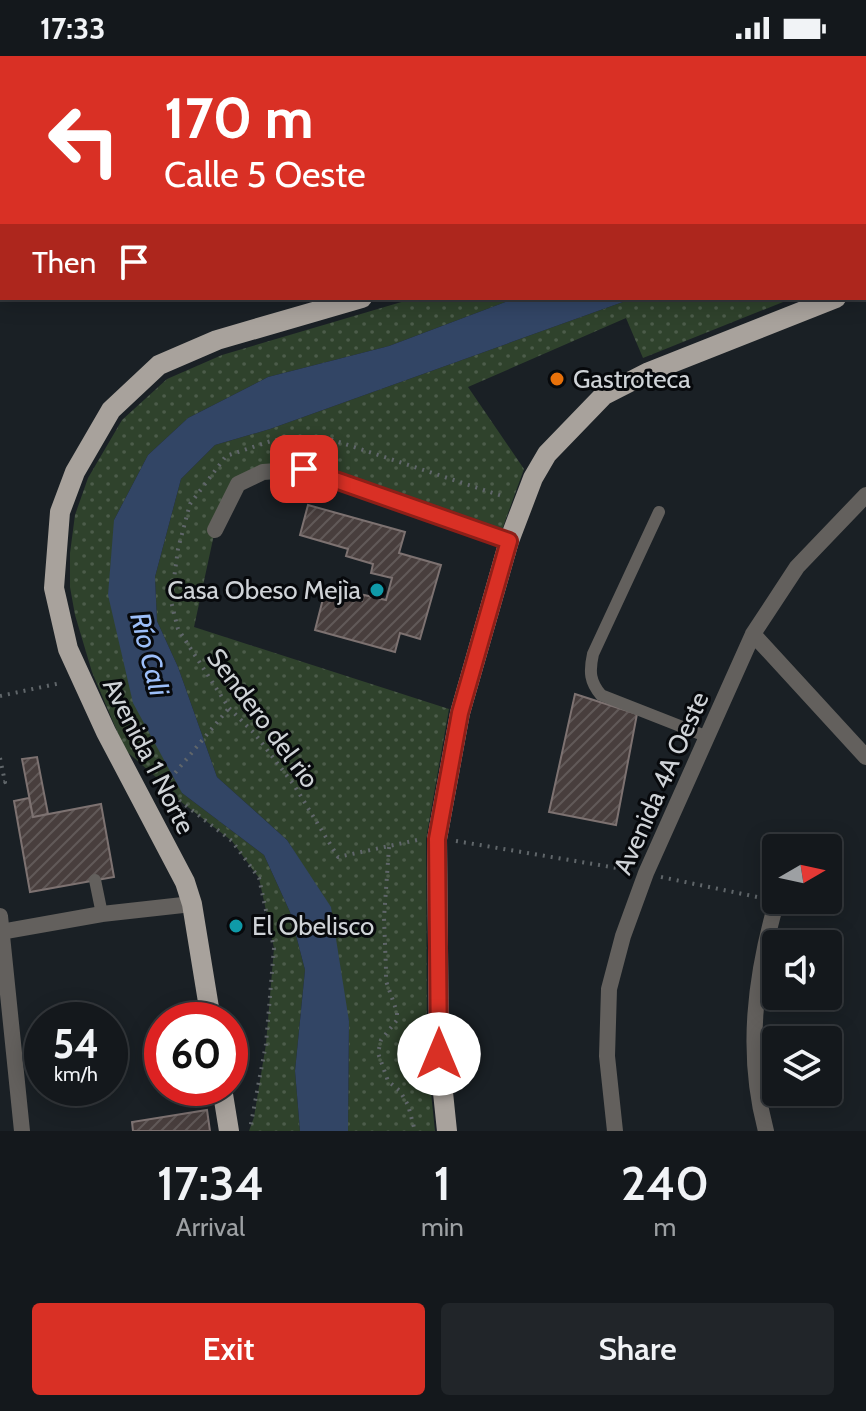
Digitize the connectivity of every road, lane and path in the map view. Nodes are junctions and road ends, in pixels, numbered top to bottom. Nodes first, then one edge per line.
1 (355, 300) edge
2 (831, 300) edge
3 (866, 495) edge
4 (511, 499) dead end
5 (659, 512) dead end
6 (215, 530) dead end
7 (509, 541) junction
8 (753, 634) junction
9 (68, 682) dead end
10 (0, 696) edge
11 (229, 708) junction
12 (708, 737) junction
13 (866, 757) edge
14 (0, 758) edge
15 (145, 767) dead end
16 (0, 783) edge
17 (165, 785) junction
18 (426, 839) dead end
19 (452, 840) dead end
20 (389, 847) junction
21 (535, 854) dead end
22 (95, 880) dead end
23 (192, 904) junction
24 (102, 914) junction
25 (773, 914) edge
26 (1, 926) edge
27 (208, 1002) edge
28 (225, 1106) edge
29 (22, 1131) edge
30 (229, 1131) edge
31 (249, 1131) edge
32 (415, 1131) edge
33 (447, 1131) edge
34 (615, 1131) edge
35 (766, 1131) edge

1 - 23 main road, Avenida 1 Norte
2 - 7 main road
3 - 8 street, Avenida 4A Oeste
4 - 11 path, Sendero del rio
5 - 12 lane
6 - 7 street
7 - 33 main road
8 - 12 street, Avenida 4A Oeste
8 - 13 street
9 - 10 path
11 - 17 path
11 - 20 path, Sendero del rio
12 - 34 street, Avenida 4A Oeste
14 - 16 path
15 - 17 path
17 - 31 path
18 - 20 path
19 - 21 path
20 - 32 path
22 - 24 lane
23 - 24 street
23 - 27 main road, Avenida 1 Norte
24 - 26 street
25 - 35 street
26 - 29 street
28 - 30 main road

